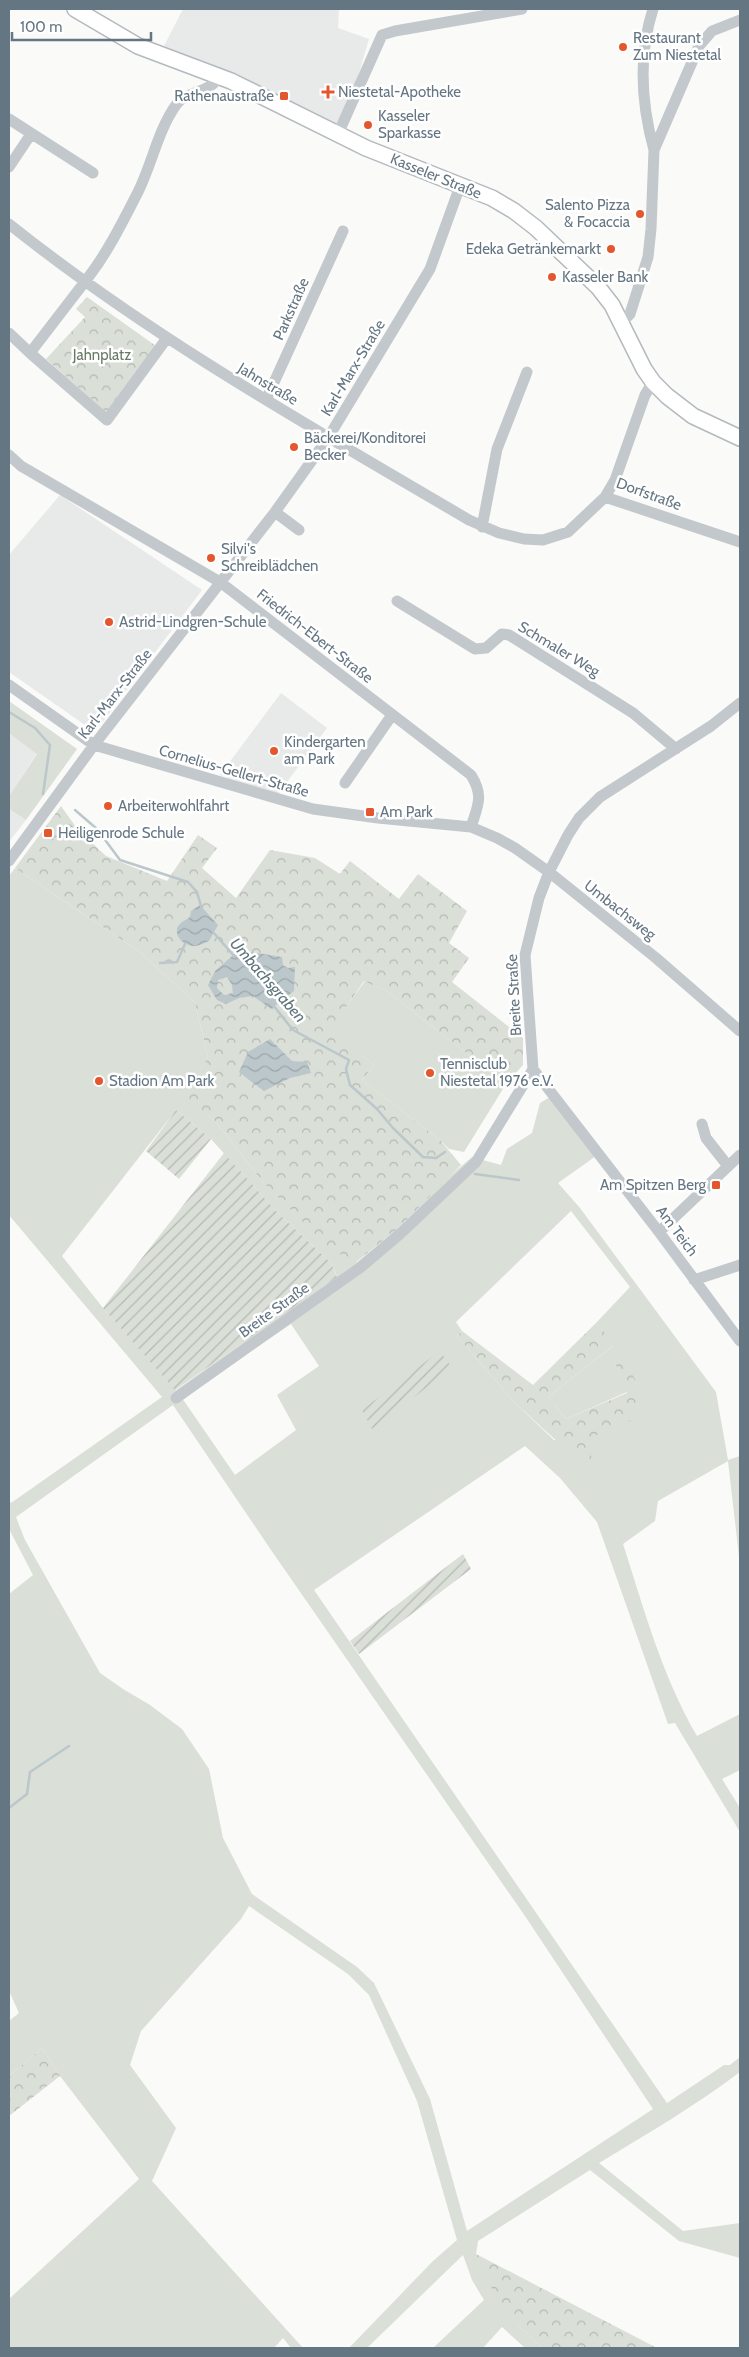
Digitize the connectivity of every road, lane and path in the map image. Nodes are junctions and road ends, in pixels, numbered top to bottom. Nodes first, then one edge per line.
1 (75, 9) edge
2 (522, 9) edge
3 (653, 9) edge
4 (740, 20) edge
5 (219, 77) junction
6 (9, 119) edge
7 (31, 134) junction
8 (338, 134) junction
9 (654, 150) junction
10 (9, 167) edge
11 (93, 173) dead end
12 (460, 186) junction
13 (9, 224) edge
14 (343, 231) dead end
15 (84, 281) junction
16 (621, 323) junction
17 (9, 333) edge
18 (167, 338) junction
19 (30, 353) junction
20 (527, 372) dead end
21 (653, 382) junction
22 (266, 400) junction
23 (328, 438) junction
24 (740, 438) edge
25 (9, 456) edge
26 (605, 497) junction
27 (275, 512) junction
28 (482, 527) junction
29 (299, 530) dead end
30 (740, 542) edge
31 (220, 582) junction
32 (397, 600) dead end
33 (9, 685) edge
34 (740, 702) edge
35 (392, 715) junction
36 (94, 745) junction
37 (676, 749) junction
38 (345, 783) dead end
39 (471, 827) junction
40 (9, 861) edge
41 (549, 872) junction
42 (740, 1031) edge
43 (533, 1069) junction
44 (702, 1124) dead end
45 (740, 1155) edge
46 (728, 1166) junction
47 (659, 1232) junction
48 (740, 1265) edge
49 (694, 1280) junction
50 (740, 1341) edge
51 (176, 1398) dead end

1 - 5 main road, Kasseler Straße
2 - 8 street
3 - 9 street
4 - 9 street
5 - 8 main road, Kasseler Straße
5 - 15 street
6 - 7 street
7 - 10 street
7 - 11 street
8 - 12 main road, Kasseler Straße
9 - 16 street
12 - 16 main road, Kasseler Straße
12 - 23 street, Karl-Marx-Straße
13 - 15 street, Jahnstraße
14 - 22 street, Parkstraße
15 - 18 street, Jahnstraße
15 - 19 street
16 - 21 main road, Kasseler Straße
17 - 19 street
18 - 19 street
18 - 22 street, Jahnstraße
20 - 28 street
21 - 24 main road
21 - 26 street, Dorfstraße
22 - 23 street, Jahnstraße
23 - 27 street, Karl-Marx-Straße
23 - 28 street, Jahnstraße
25 - 31 street, Friedrich-Ebert-Straße
26 - 28 street, Jahnstraße
26 - 30 street, Dorfstraße
27 - 29 street
27 - 31 street, Karl-Marx-Straße
31 - 35 street, Friedrich-Ebert-Straße
31 - 36 street, Karl-Marx-Straße
32 - 37 street, Schmaler Weg
33 - 36 street, Cornelius-Gellert-Straße
34 - 37 street, Breite Straße
35 - 38 street
35 - 39 street, Friedrich-Ebert-Straße
36 - 39 street, Cornelius-Gellert-Straße
36 - 40 street, Karl-Marx-Straße
37 - 41 street, Breite Straße
39 - 41 street, Umbachsweg
41 - 42 street, Umbachsweg
41 - 43 street, Breite Straße
43 - 47 street, Am Teich
43 - 51 street, Breite Straße
44 - 46 street
45 - 46 street
46 - 47 street
47 - 49 street, Am Teich
48 - 49 street
49 - 50 street, Am Teich

